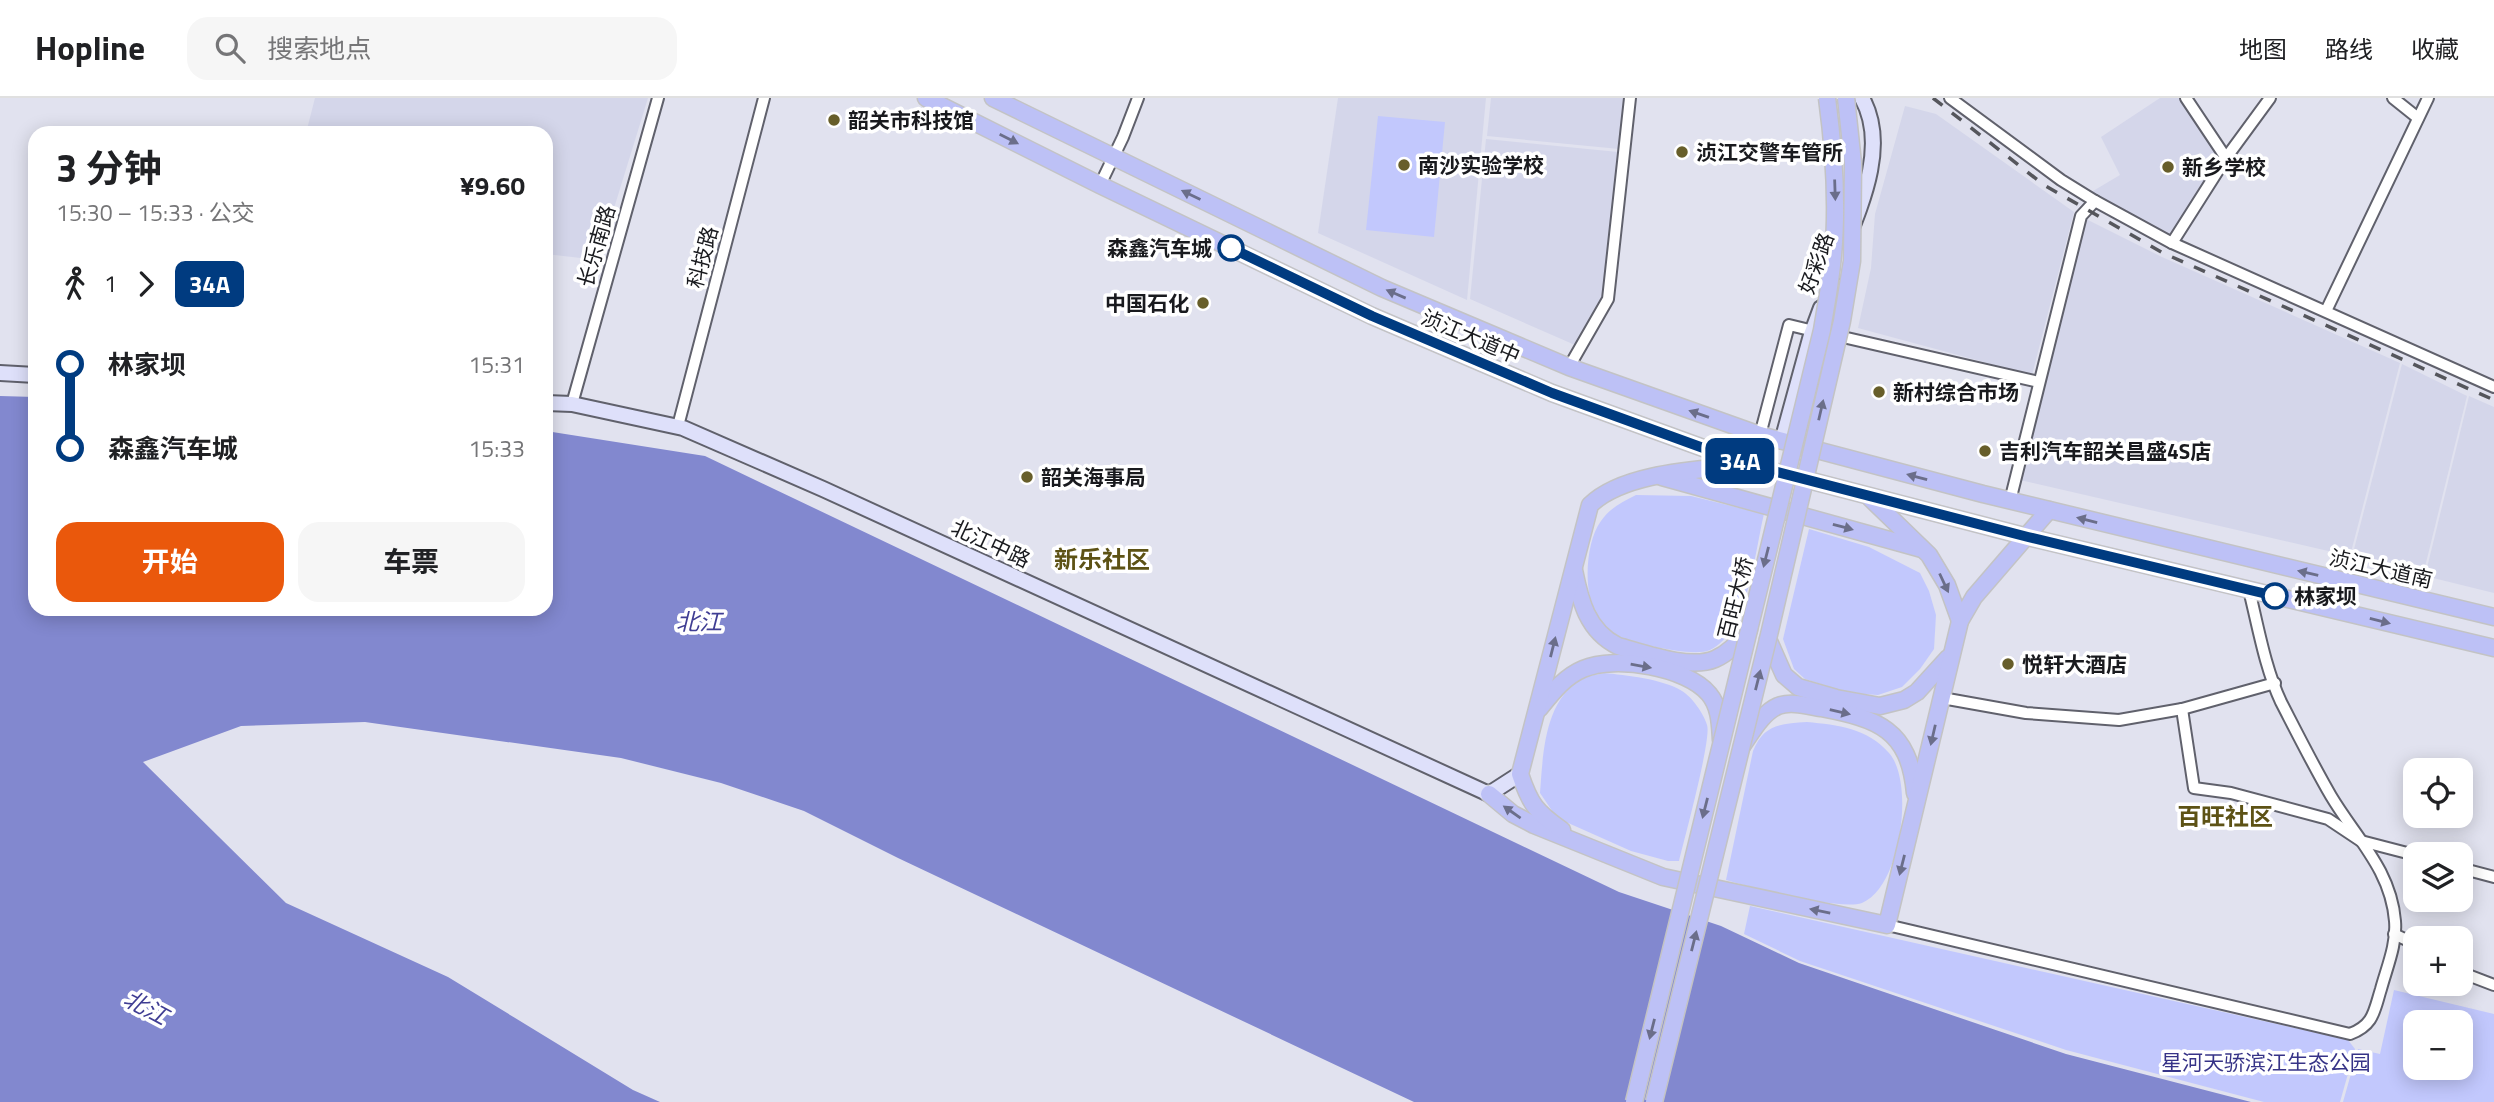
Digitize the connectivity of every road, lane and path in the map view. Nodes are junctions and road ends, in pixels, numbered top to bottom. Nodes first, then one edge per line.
1 (658, 98) edge
2 (764, 98) edge
3 (926, 98) edge
4 (993, 98) edge
5 (1138, 98) edge
6 (1630, 98) edge
7 (1827, 98) edge
8 (1846, 98) edge
9 (1861, 98) edge
10 (1950, 98) edge
11 (2186, 98) edge
12 (2270, 98) edge
13 (2393, 98) edge
14 (2428, 98) edge
15 (2418, 118) junction
16 (1112, 157) junction
17 (2226, 158) junction
18 (1100, 185) junction
19 (2095, 201) junction
20 (2172, 243) junction
21 (2326, 312) junction
22 (1813, 331) junction
23 (1569, 367) junction
24 (0, 373) edge
25 (28, 375) edge
26 (2039, 382) junction
27 (2494, 387) edge
28 (553, 403) edge
29 (572, 404) junction
30 (678, 426) junction
31 (1760, 435) junction
32 (1782, 441) junction
33 (1750, 465) junction
34 (1660, 477) junction
35 (1983, 494) junction
36 (1867, 496) junction
37 (2010, 501) junction
38 (2049, 510) junction
39 (1975, 524) junction
40 (2028, 537) junction
41 (1922, 549) junction
42 (2258, 560) junction
43 (1573, 567) junction
44 (2249, 590) junction
45 (2494, 617) edge
46 (1960, 621) junction
47 (1749, 630) junction
48 (1768, 639) junction
49 (2494, 649) edge
50 (1952, 653) junction
51 (2275, 683) junction
52 (1942, 698) junction
53 (2182, 709) junction
54 (1872, 712) junction
55 (1536, 713) junction
56 (1721, 742) junction
57 (1742, 746) junction
58 (1520, 774) junction
59 (1489, 794) junction
60 (1916, 806) junction
61 (2361, 841) junction
62 (1582, 844) junction
63 (2403, 852) edge
64 (2473, 871) edge
65 (2494, 877) edge
66 (1887, 925) junction
67 (2394, 934) junction
68 (2403, 938) edge
69 (2473, 977) edge
70 (2494, 985) edge
71 (1634, 1102) edge
72 (1654, 1102) edge

1 - 29 street, 长乐南路
2 - 30 street, 科技路
3 -> 18 main road, 浈江大道中
4 - 16 main road, 浈江大道中
5 - 16 street
6 - 23 street
7 -> 47 main road, 百旺大桥, bridge
48 -> 8 main road, 百旺大桥, bridge
9 - 22 street, 好彩路
10 - 19 street
11 - 17 street
12 - 17 street
13 - 15 street
14 - 15 street
15 - 21 street
16 - 18 street
23 -> 16 main road, 浈江大道中
17 - 20 street
18 - 33 main road, 浈江大道中
19 - 20 street
19 - 26 street
20 - 21 street
21 - 27 street
22 - 26 street
22 - 31 street
22 - 32 street, 好彩路
31 -> 23 main road, 浈江大道中
24 - 25 street
26 - 37 street
28 - 29 street, 北江中路
29 - 30 street, 北江中路
30 - 59 street, 北江中路
31 - 32 main road, 浈江大道中
35 -> 32 main road, 浈江大道中
33 - 34 main road
33 - 36 main road, 浈江大道中
34 -> 41 main road
34 - 43 main road
35 - 37 main road, 浈江大道中
35 - 39 main road
36 - 39 main road, 浈江大道中
36 - 41 main road
37 - 38 main road, 浈江大道中
38 - 40 main road
42 -> 38 main road, 浈江大道南
39 - 40 main road, 浈江大道中
40 - 44 main road
40 - 46 main road
41 -> 46 main road
42 - 44 main road
45 -> 42 main road, 浈江大道南
43 - 47 main road
55 -> 43 main road
44 -> 49 main road
44 - 51 street
46 - 50 main road
47 - 56 main road, 百旺大桥, bridge
48 - 54 main road
57 -> 48 main road, 百旺大桥, bridge
50 - 52 main road
50 - 54 main road
51 - 53 street
51 - 61 street
52 - 53 street
52 -> 60 main road
53 - 61 street
57 -> 54 main road
54 - 60 main road
55 -> 56 main road
55 - 58 main road
56 -> 71 main road, 百旺大桥, bridge
72 -> 57 main road, 百旺大桥, bridge
58 - 59 street
58 - 62 main road
62 -> 59 main road
60 -> 66 main road
61 - 63 street
61 - 67 street
66 -> 62 main road
64 - 65 street
66 - 67 street
67 - 68 street
69 - 70 street

